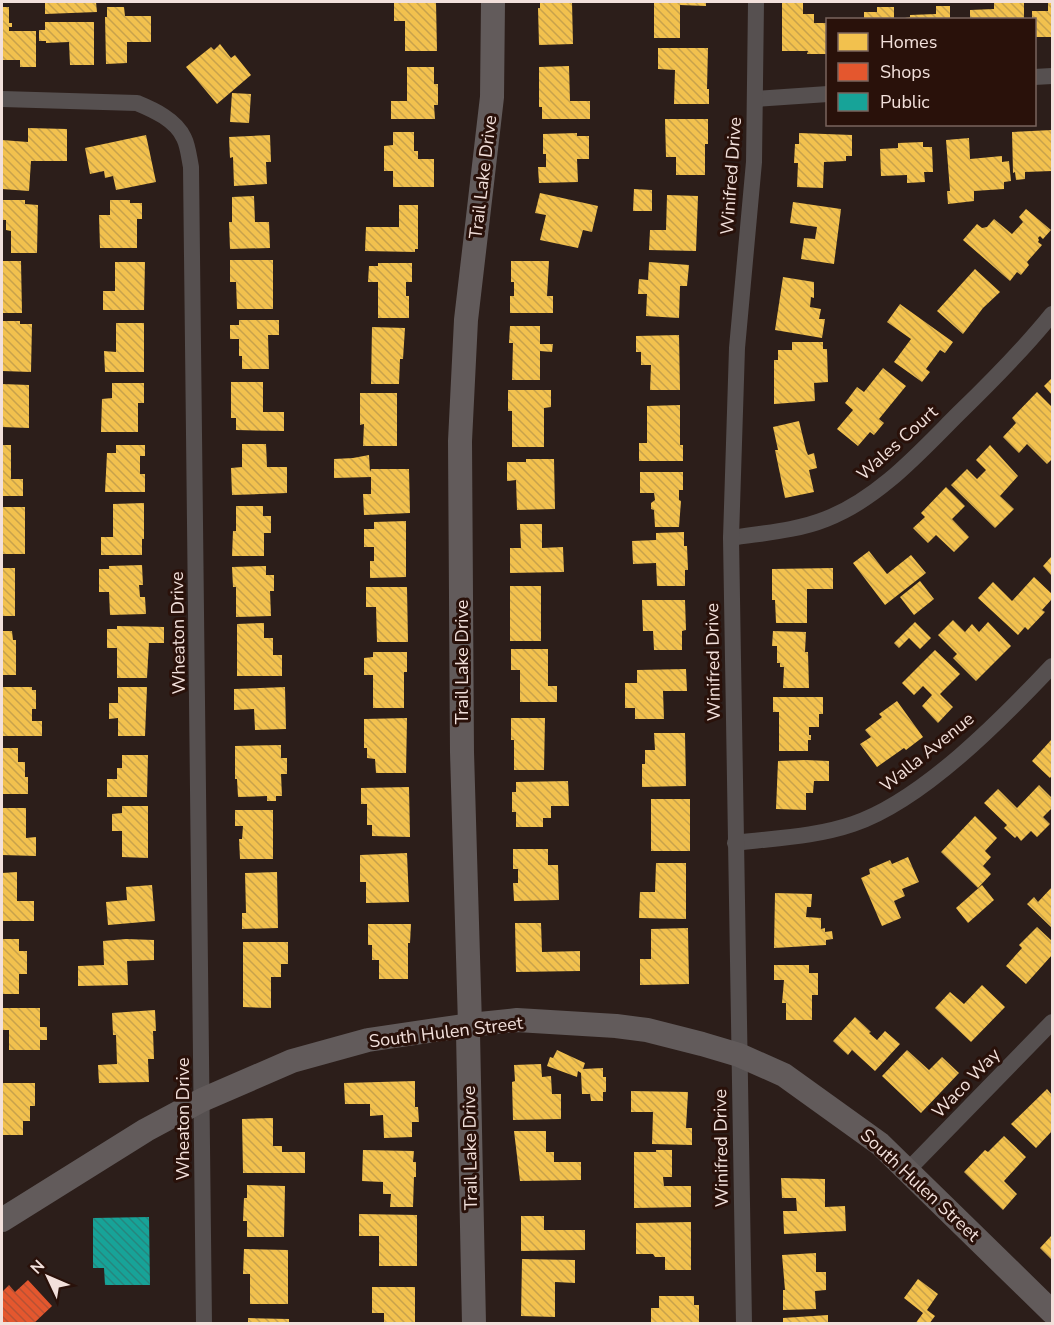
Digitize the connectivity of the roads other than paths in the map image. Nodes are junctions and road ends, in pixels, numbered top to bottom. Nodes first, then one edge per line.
1 (493, 2) edge
2 (756, 2) edge
3 (1053, 76) edge
4 (1036, 77) edge
5 (826, 94) edge
6 (2, 99) edge
7 (755, 99) junction
8 (1053, 314) edge
9 (731, 538) junction
10 (1053, 666) edge
11 (735, 843) junction
12 (1053, 1022) edge
13 (470, 1025) junction
14 (739, 1055) junction
15 (202, 1100) junction
16 (908, 1171) junction
17 (2, 1220) edge
18 (1053, 1312) edge
19 (204, 1323) edge
20 (474, 1323) edge
21 (744, 1323) edge

1 - 13 street, Trail Lake Drive
2 - 7 street, Winifred Drive
3 - 4 street
5 - 7 street
6 - 15 street, Wheaton Drive
7 - 9 street, Winifred Drive
8 - 9 street, Wales Court
9 - 11 street, Winifred Drive
10 - 11 street, Walla Avenue
11 - 14 street, Winifred Drive
12 - 16 street, Waco Way
13 - 14 street, South Hulen Street
13 - 15 street, South Hulen Street
13 - 20 street, Trail Lake Drive
14 - 16 street, South Hulen Street
14 - 21 street, Winifred Drive
15 - 17 street, South Hulen Street
15 - 19 street, Wheaton Drive
16 - 18 street, South Hulen Street

